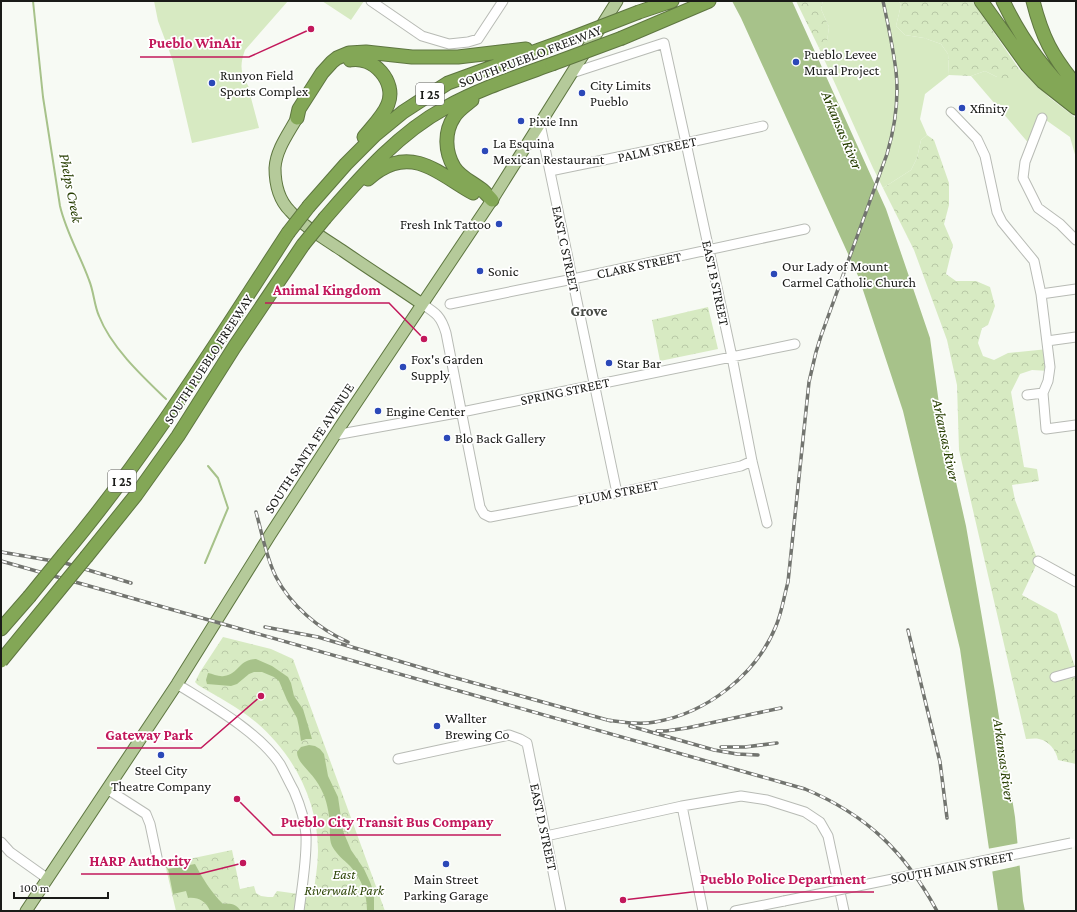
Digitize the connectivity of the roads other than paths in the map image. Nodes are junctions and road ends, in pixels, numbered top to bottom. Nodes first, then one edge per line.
1 (371, 1) edge
2 (503, 1) edge
3 (618, 1) edge
4 (672, 1) edge
5 (981, 1) edge
6 (1003, 1) edge
7 (1011, 1) edge
8 (1033, 1) edge
9 (707, 2) edge
10 (385, 5) edge
11 (550, 46) junction
12 (534, 70) junction
13 (572, 73) junction
14 (1076, 85) edge
15 (1076, 90) edge
16 (1076, 101) edge
17 (1076, 108) edge
18 (951, 112) dead end
19 (297, 118) junction
20 (1042, 118) dead end
21 (540, 124) junction
22 (763, 126) dead end
23 (686, 143) junction
24 (550, 171) junction
25 (322, 190) junction
26 (341, 200) junction
27 (492, 200) junction
28 (805, 229) dead end
29 (1076, 240) edge
30 (708, 250) junction
31 (573, 279) junction
32 (1076, 290) edge
33 (1041, 294) junction
34 (422, 304) junction
35 (450, 304) dead end
36 (1076, 337) edge
37 (1047, 341) junction
38 (795, 344) dead end
39 (732, 356) junction
40 (595, 385) junction
41 (1043, 393) junction
42 (1027, 395) dead end
43 (462, 412) junction
44 (1076, 425) edge
45 (335, 435) junction
46 (752, 461) junction
47 (617, 493) junction
48 (767, 523) dead end
49 (1038, 561) dead end
50 (1076, 582) edge
51 (1, 628) edge
52 (1, 661) edge
53 (1076, 671) edge
54 (1055, 677) dead end
55 (177, 684) junction
56 (398, 759) dead end
57 (107, 789) junction
58 (682, 806) junction
59 (546, 836) junction
60 (1, 842) edge
61 (1073, 842) edge
62 (158, 862) dead end
63 (48, 879) junction
64 (26, 911) edge
65 (299, 911) edge
66 (561, 911) edge
67 (703, 911) edge
68 (735, 911) edge
69 (844, 911) edge

1 - 10 street
2 - 10 street
3 - 13 main road, SOUTH SANTA FE AVENUE
4 - 11 highway, SOUTH PUEBLO FREEWAY / I 25, bridge
5 - 17 highway
6 - 16 highway
7 - 15 highway
8 - 14 highway
9 - 12 highway, SOUTH PUEBLO FREEWAY / I 25, bridge
11 - 19 highway
11 - 25 highway, SOUTH PUEBLO FREEWAY / I 25
12 - 26 highway, SOUTH PUEBLO FREEWAY / I 25
12 - 27 highway
13 - 21 main road, SOUTH SANTA FE AVENUE
13 - 23 street, EAST B STREET
18 - 33 street
19 - 25 highway
19 - 34 main road
20 - 29 street
21 - 24 street, EAST C STREET
21 - 27 main road, SOUTH SANTA FE AVENUE
22 - 23 street, PALM STREET
23 - 24 street, PALM STREET
23 - 30 street, EAST B STREET
24 - 31 street, EAST C STREET
25 - 51 highway, SOUTH PUEBLO FREEWAY / I 25, bridge
26 - 27 highway
26 - 52 highway, SOUTH PUEBLO FREEWAY / I 25, bridge
27 - 34 main road, SOUTH SANTA FE AVENUE
28 - 30 street, CLARK STREET
30 - 31 street, CLARK STREET
30 - 39 street, EAST B STREET
31 - 35 street, CLARK STREET
31 - 40 street, EAST C STREET
32 - 33 street
33 - 37 street
34 - 43 street
34 - 45 main road, SOUTH SANTA FE AVENUE
36 - 37 street
37 - 41 street
38 - 39 street, SPRING STREET
39 - 40 street, SPRING STREET
39 - 46 street, EAST B STREET
40 - 43 street, SPRING STREET
40 - 47 street, EAST C STREET
41 - 42 street
41 - 44 street
43 - 45 street, SPRING STREET
43 - 47 street, PLUM STREET
45 - 55 main road, SOUTH SANTA FE AVENUE
46 - 47 street, PLUM STREET
46 - 48 street, EAST B STREET
49 - 50 street
53 - 54 street
55 - 57 main road, SOUTH SANTA FE AVENUE
55 - 65 street
56 - 59 street, EAST D STREET
57 - 62 street
57 - 63 main road, SOUTH SANTA FE AVENUE
58 - 59 street
58 - 67 street
58 - 69 street
59 - 66 street, EAST D STREET
60 - 63 street
61 - 68 street, SOUTH MAIN STREET, bridge
63 - 64 main road, SOUTH SANTA FE AVENUE

